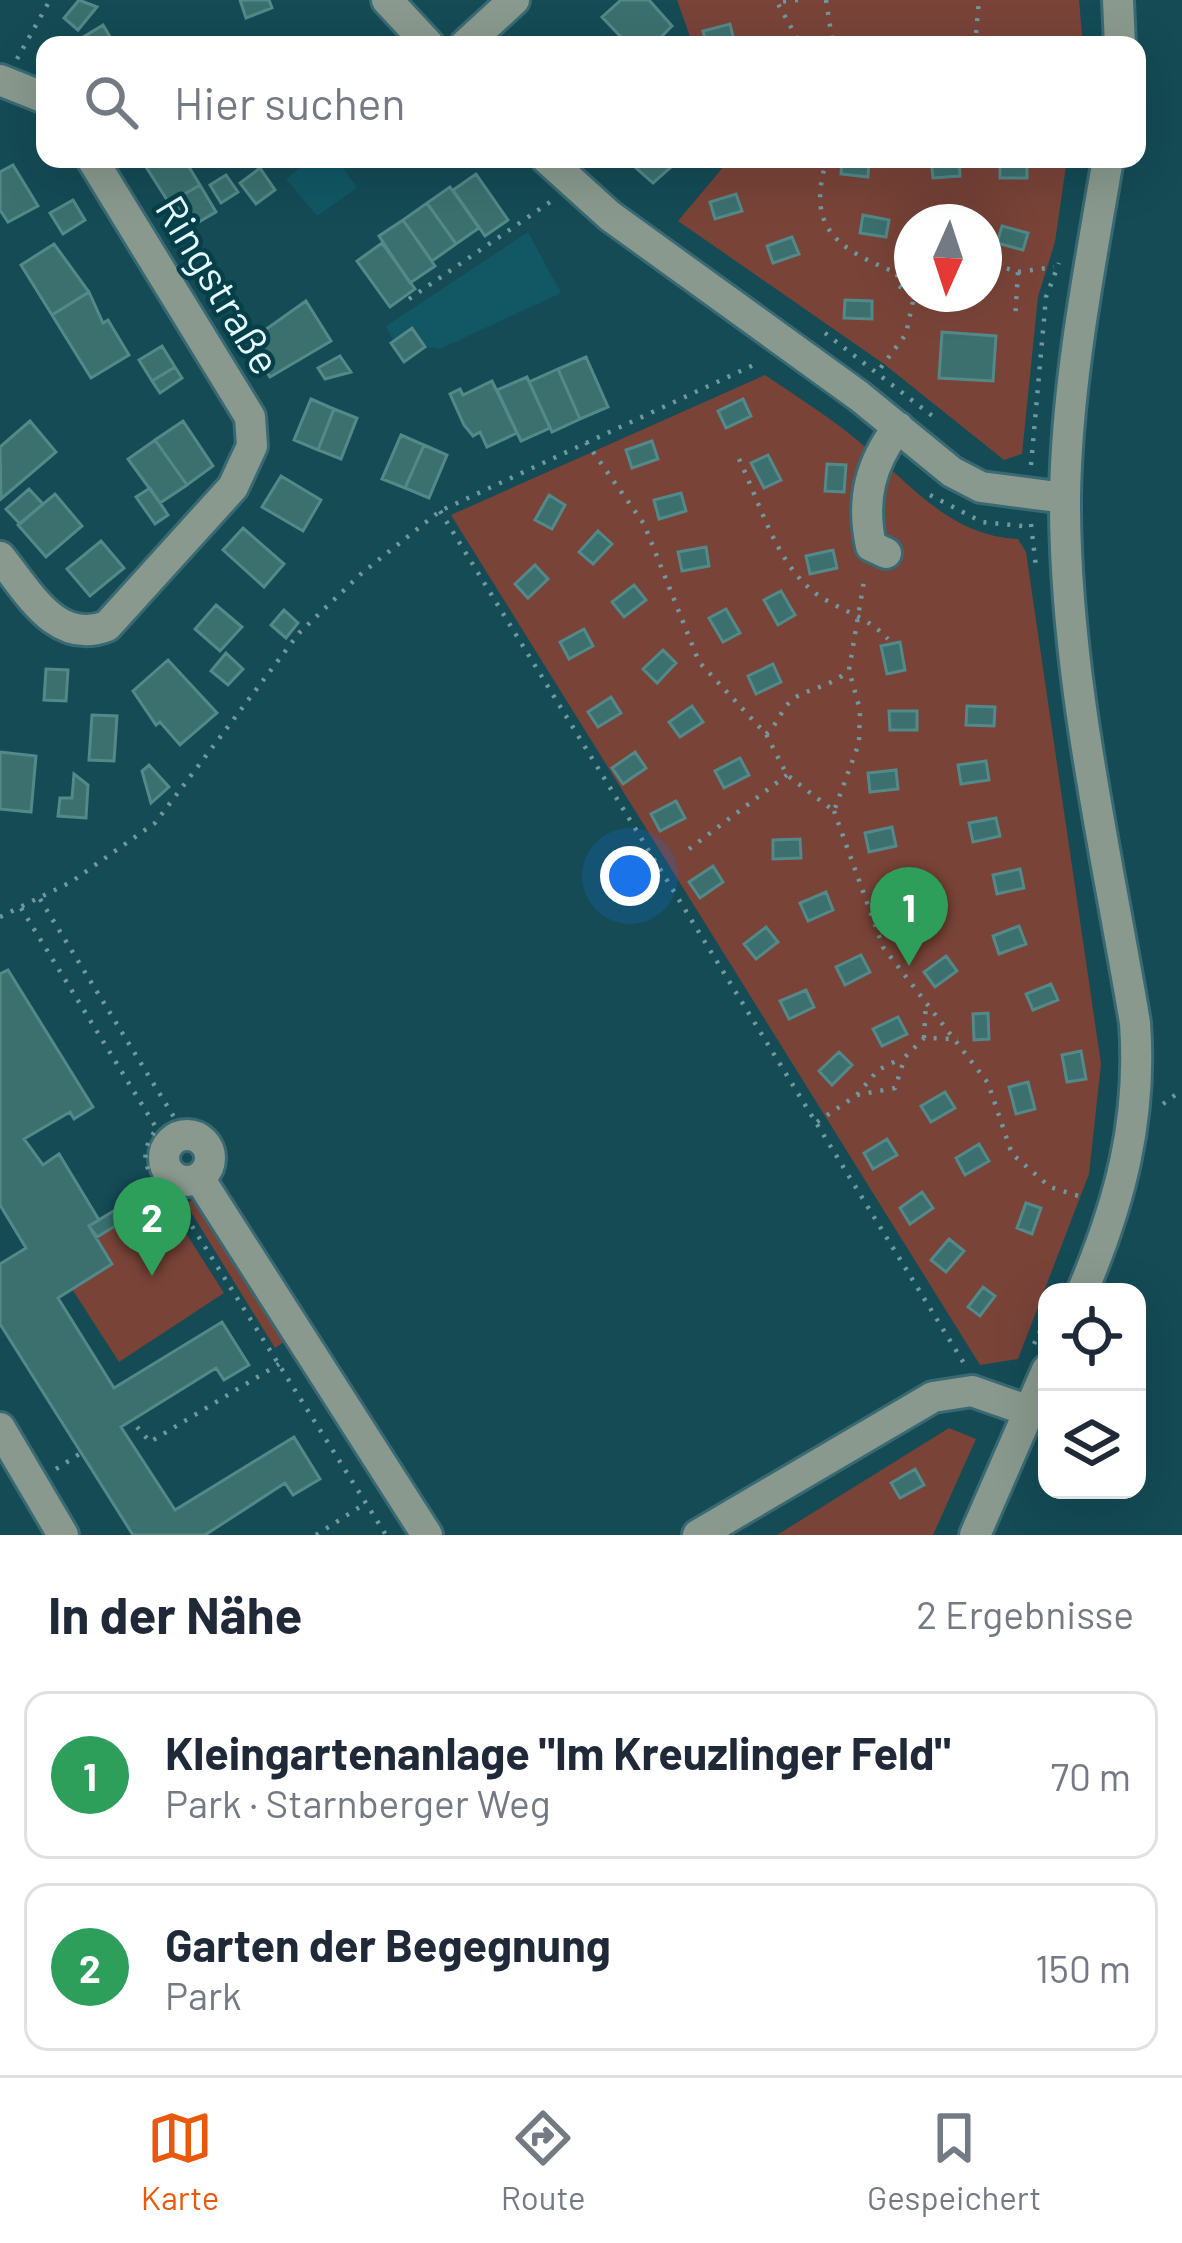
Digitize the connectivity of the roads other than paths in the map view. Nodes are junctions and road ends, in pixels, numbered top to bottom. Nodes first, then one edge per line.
1 (387, 0) edge
2 (514, 0) edge
3 (1118, 0) edge
4 (421, 36) edge
5 (475, 36) edge
6 (1120, 36) edge
7 (3, 80) edge
8 (36, 94) edge
9 (98, 168) edge
10 (557, 168) edge
11 (1107, 168) edge
12 (898, 427) junction
13 (1065, 498) junction
14 (878, 550) road end
15 (0, 557) edge
16 (185, 1135) road end
17 (1086, 1283) edge
18 (1038, 1389) edge
19 (1028, 1411) junction
20 (0, 1428) edge
21 (63, 1535) edge
22 (428, 1535) edge
23 (698, 1535) edge
24 (976, 1535) edge

1 - 4 street
2 - 5 street
3 - 6 street
7 - 8 street
9 - 15 street, Ringstraße
10 - 12 street
11 - 13 street
12 - 13 street
12 - 14 street
13 - 17 street
16 - 22 street
18 - 19 street
19 - 23 street
19 - 24 street
20 - 21 street

